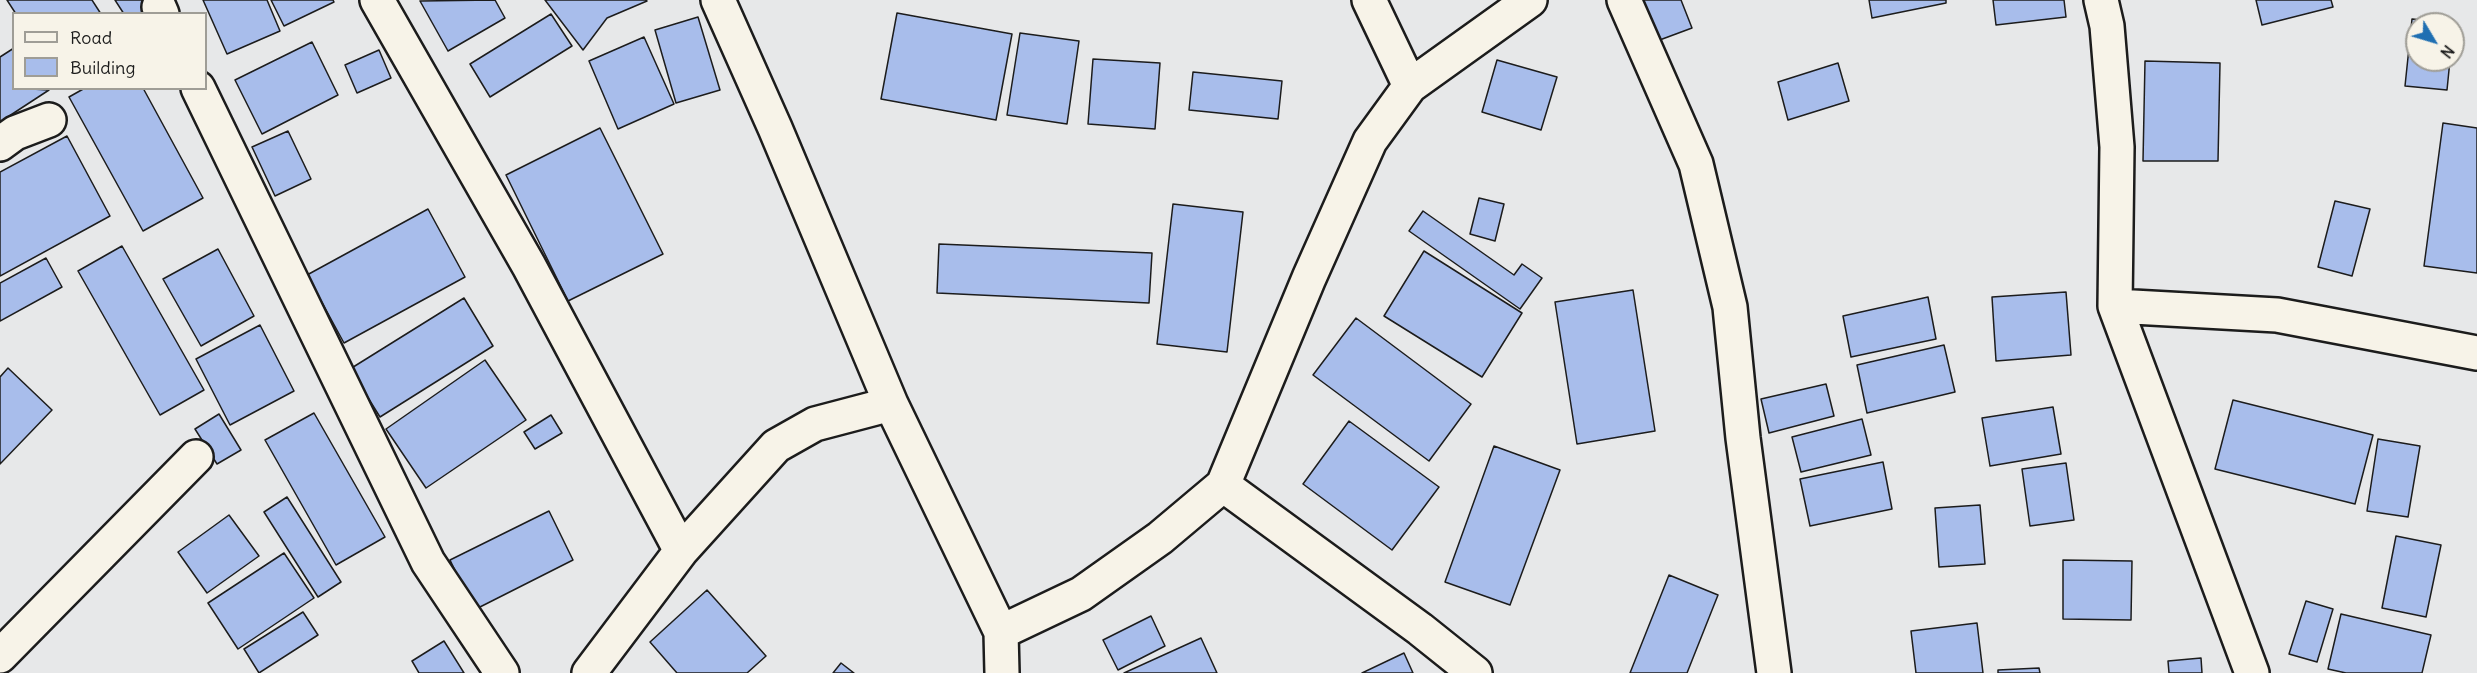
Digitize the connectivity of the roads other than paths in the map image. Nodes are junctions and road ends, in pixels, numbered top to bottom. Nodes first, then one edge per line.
1 (376, 0) edge
2 (718, 0) edge
3 (1369, 0) edge
4 (1530, 0) edge
5 (1624, 0) edge
6 (2101, 0) edge
7 (1410, 86) junction
8 (199, 90) edge
9 (49, 120) dead end
10 (0, 144) edge
11 (2115, 306) junction
12 (2477, 353) edge
13 (891, 404) junction
14 (196, 457) dead end
15 (1223, 485) junction
16 (681, 551) junction
17 (1001, 632) junction
18 (0, 656) edge
19 (502, 673) edge
20 (589, 673) edge
21 (1002, 673) edge
22 (1475, 673) edge
23 (1774, 673) edge
24 (2252, 673) edge

1 - 16 street
2 - 13 street
3 - 7 street
4 - 7 street
5 - 23 street
6 - 11 street
7 - 15 street
8 - 19 street
9 - 10 street
11 - 12 street
11 - 24 street
13 - 16 street
13 - 17 street
14 - 18 street
15 - 17 street
15 - 22 street
16 - 20 street
17 - 21 street

